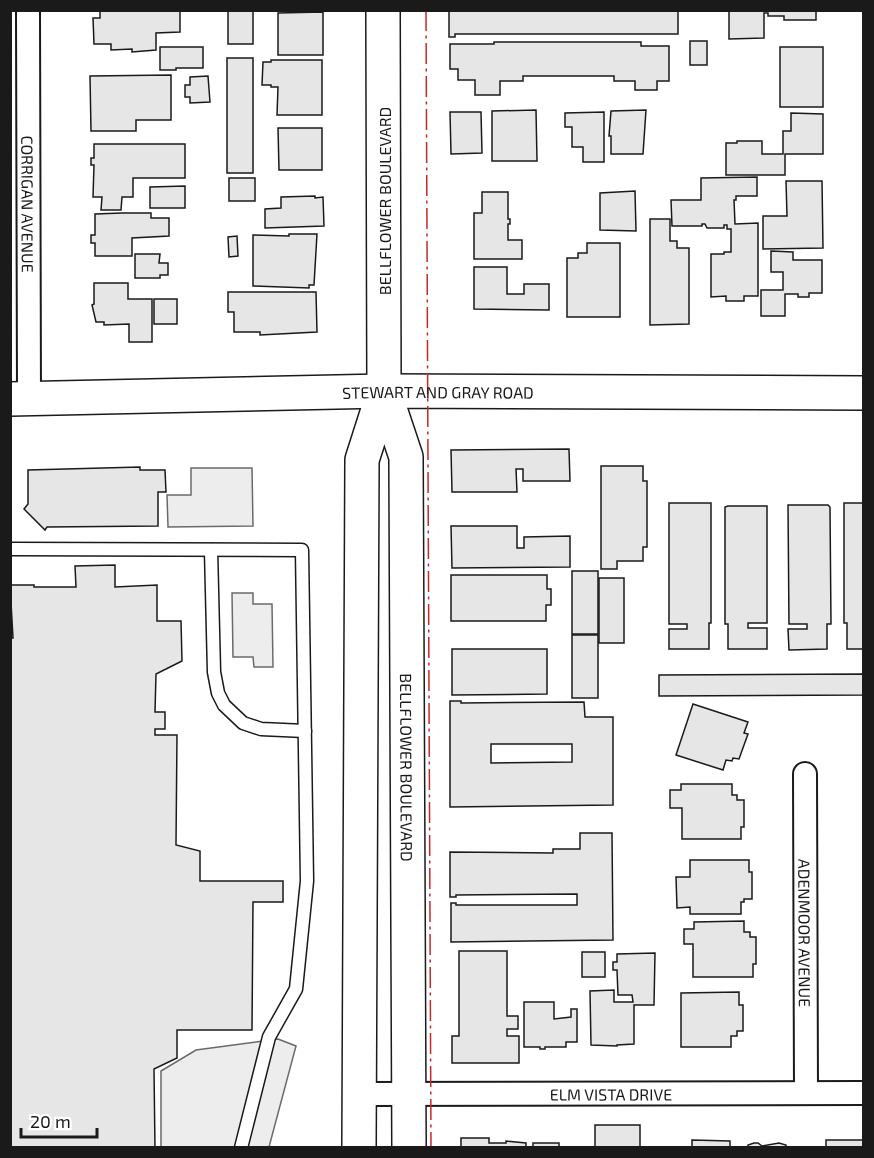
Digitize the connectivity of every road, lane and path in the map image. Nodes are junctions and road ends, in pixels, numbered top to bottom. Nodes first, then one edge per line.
1 (28, 10) edge
2 (383, 10) edge
3 (19, 169) edge
4 (384, 391) junction
5 (864, 393) edge
6 (20, 398) edge
7 (10, 549) edge
8 (211, 550) junction
9 (304, 731) junction
10 (806, 774) dead end
11 (806, 1093) junction
12 (864, 1093) edge
13 (359, 1094) junction
14 (409, 1094) junction
15 (241, 1148) edge
16 (359, 1148) edge
17 (409, 1148) edge

1 - 3 street, CORRIGAN AVENUE
2 - 4 main road, BELLFLOWER BOULEVARD
3 - 6 street, CORRIGAN AVENUE
4 - 5 main road, STEWART AND GRAY ROAD
4 - 6 main road, STEWART AND GRAY ROAD
4 - 13 main road, BELLFLOWER BOULEVARD
4 - 14 main road, BELLFLOWER BOULEVARD
7 - 8 lane
8 - 9 lane
8 - 9 lane
9 - 15 lane
10 - 11 street, ADENMOOR AVENUE
11 - 12 street, ELM VISTA DRIVE
11 - 14 street, ELM VISTA DRIVE
13 - 14 street, ELM VISTA DRIVE
13 - 16 main road, BELLFLOWER BOULEVARD
14 - 17 main road, BELLFLOWER BOULEVARD

